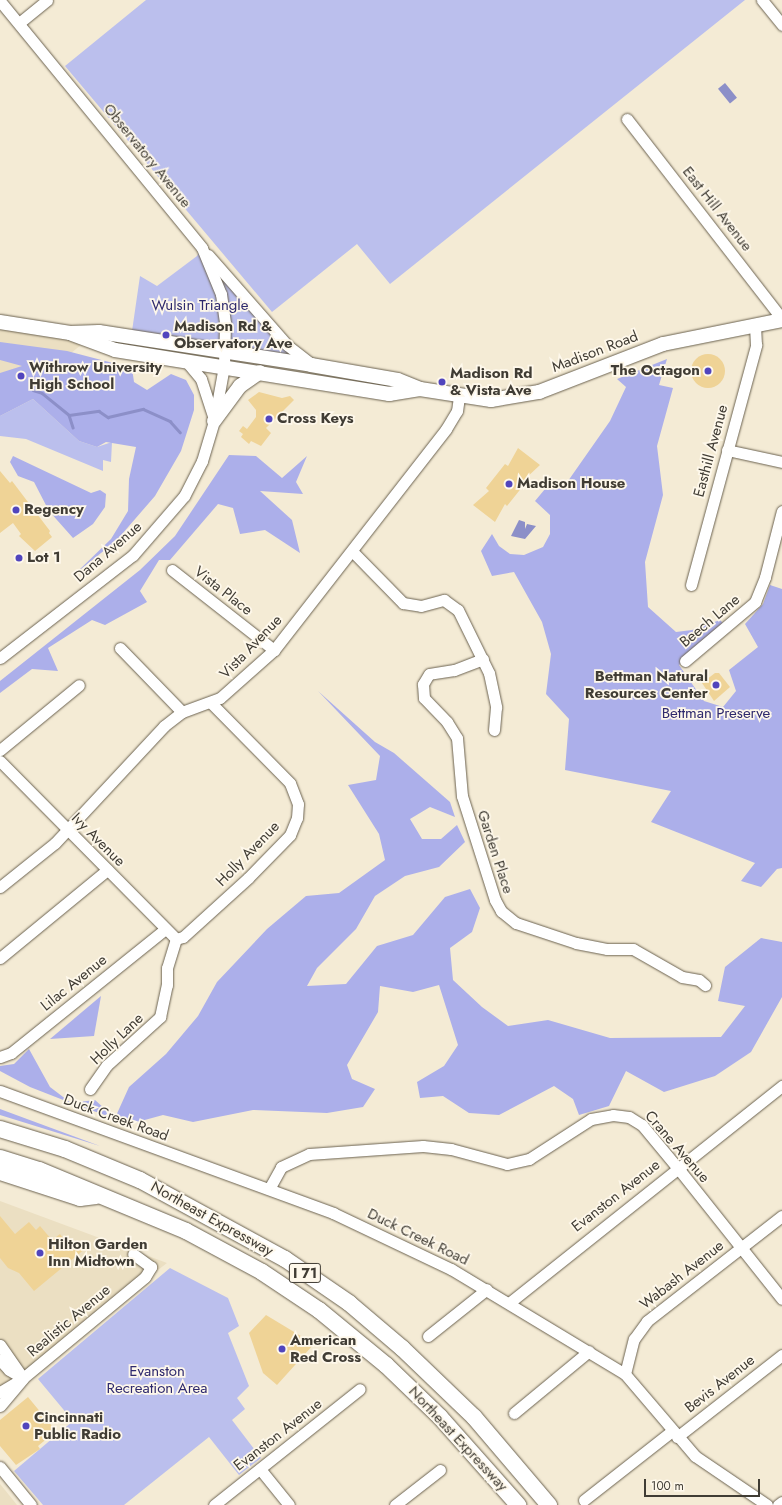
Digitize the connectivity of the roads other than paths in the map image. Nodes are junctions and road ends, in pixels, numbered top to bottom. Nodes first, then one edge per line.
1 (47, 0) edge
2 (762, 0) edge
3 (0, 1) edge
4 (19, 24) junction
5 (782, 25) edge
6 (627, 119) dead end
7 (202, 248) junction
8 (782, 320) edge
9 (0, 322) edge
10 (755, 325) junction
11 (70, 333) junction
12 (224, 351) junction
13 (186, 361) junction
14 (311, 365) junction
15 (224, 366) junction
16 (338, 369) junction
17 (260, 372) junction
18 (420, 389) junction
19 (459, 397) junction
20 (214, 421) junction
21 (727, 450) junction
22 (782, 462) edge
23 (782, 511) edge
24 (352, 551) junction
25 (172, 570) dead end
26 (691, 585) dead end
27 (120, 648) dead end
28 (274, 650) junction
29 (0, 658) edge
30 (483, 659) junction
31 (685, 661) dead end
32 (79, 685) dead end
33 (211, 704) junction
34 (182, 712) junction
35 (494, 730) dead end
36 (0, 750) edge
37 (0, 761) edge
38 (67, 831) junction
39 (107, 870) junction
40 (0, 887) edge
41 (165, 929) junction
42 (176, 939) junction
43 (0, 958) edge
44 (705, 985) dead end
45 (0, 1057) edge
46 (782, 1086) edge
47 (90, 1089) dead end
48 (0, 1091) edge
49 (0, 1129) edge
50 (0, 1158) edge
51 (677, 1167) junction
52 (0, 1172) edge
53 (269, 1189) junction
54 (104, 1196) junction
55 (782, 1216) edge
56 (741, 1248) junction
57 (134, 1254) dead end
58 (487, 1289) junction
59 (782, 1299) edge
60 (509, 1303) junction
61 (428, 1336) dead end
62 (0, 1346) edge
63 (589, 1351) junction
64 (782, 1354) edge
65 (0, 1360) edge
66 (625, 1374) junction
67 (23, 1378) junction
68 (360, 1389) dead end
69 (0, 1392) edge
70 (0, 1406) edge
71 (514, 1413) dead end
72 (674, 1434) junction
73 (0, 1467) edge
74 (260, 1469) junction
75 (440, 1470) dead end
76 (584, 1500) dead end
77 (782, 1502) edge
78 (31, 1505) edge
79 (214, 1505) edge
80 (289, 1505) edge
81 (395, 1505) edge
82 (518, 1505) edge
83 (549, 1505) edge
84 (766, 1505) edge
85 (778, 1505) edge

1 - 4 street
2 - 5 street
3 - 4 street, Observatory Avenue
4 - 7 street, Observatory Avenue
6 - 8 street, East Hill Avenue
7 - 12 street, Observatory Avenue
7 - 14 street
8 - 10 main road, Madison Road
9 - 11 main road, Madison Road
10 - 19 main road, Madison Road
10 - 21 street, Easthill Avenue
11 - 12 main road, Madison Road
11 - 13 main road, Madison Road
12 - 14 main road, Madison Road
12 - 15 street, Dana Avenue
13 - 15 main road, Madison Road
13 - 20 street
14 - 16 main road, Madison Road
15 - 16 main road
15 - 17 main road, Madison Road
15 - 20 street, Dana Avenue
16 - 18 main road, Madison Road
17 - 18 main road, Madison Road
17 - 20 main road
18 - 19 main road, Madison Road
19 - 24 street, Vista Avenue
20 - 29 street, Dana Avenue
21 - 22 street
21 - 26 street, Easthill Avenue
23 - 31 street, Beech Lane
24 - 28 street, Vista Avenue
24 - 30 street
25 - 28 street, Vista Place
27 - 34 street
28 - 33 street, Vista Avenue
30 - 35 street
30 - 44 street, Garden Place
32 - 36 street
33 - 34 street, Vista Avenue
33 - 42 street, Holly Avenue
34 - 38 street, Vista Avenue
37 - 38 street, Ivy Avenue
38 - 39 street, Ivy Avenue
38 - 40 street, Vista Avenue
39 - 41 street, Ivy Avenue
39 - 43 street
41 - 42 street, Ivy Avenue
41 - 45 street, Lilac Avenue
42 - 47 street, Holly Lane
46 - 51 street, Evanston Avenue
48 - 53 street, Duck Creek Road
49 - 83 highway, Northeast Expressway / I 71
50 - 54 highway, Northeast Expressway / I 71
51 - 53 street, Crane Avenue
51 - 56 street, Crane Avenue
51 - 60 street, Evanston Avenue
52 - 54 highway
53 - 58 street, Duck Creek Road
54 - 82 highway, Northeast Expressway / I 71
55 - 56 street, Wabash Avenue
56 - 59 street, Crane Avenue
56 - 66 street, Wabash Avenue
57 - 67 street, Realistic Avenue
58 - 60 street, Duck Creek Road
58 - 61 street
60 - 63 street, Duck Creek Road
62 - 67 street
63 - 66 street, Duck Creek Road
63 - 71 street
64 - 72 street, Bevis Avenue
65 - 67 street
66 - 72 street, Duck Creek Road
67 - 69 street, Realistic Avenue
67 - 70 street, Realistic Avenue
68 - 74 street, Evanston Avenue
72 - 76 street, Bevis Avenue
72 - 84 street, Duck Creek Road
73 - 78 street
74 - 79 street, Evanston Avenue
74 - 80 street
75 - 81 street
77 - 85 street

